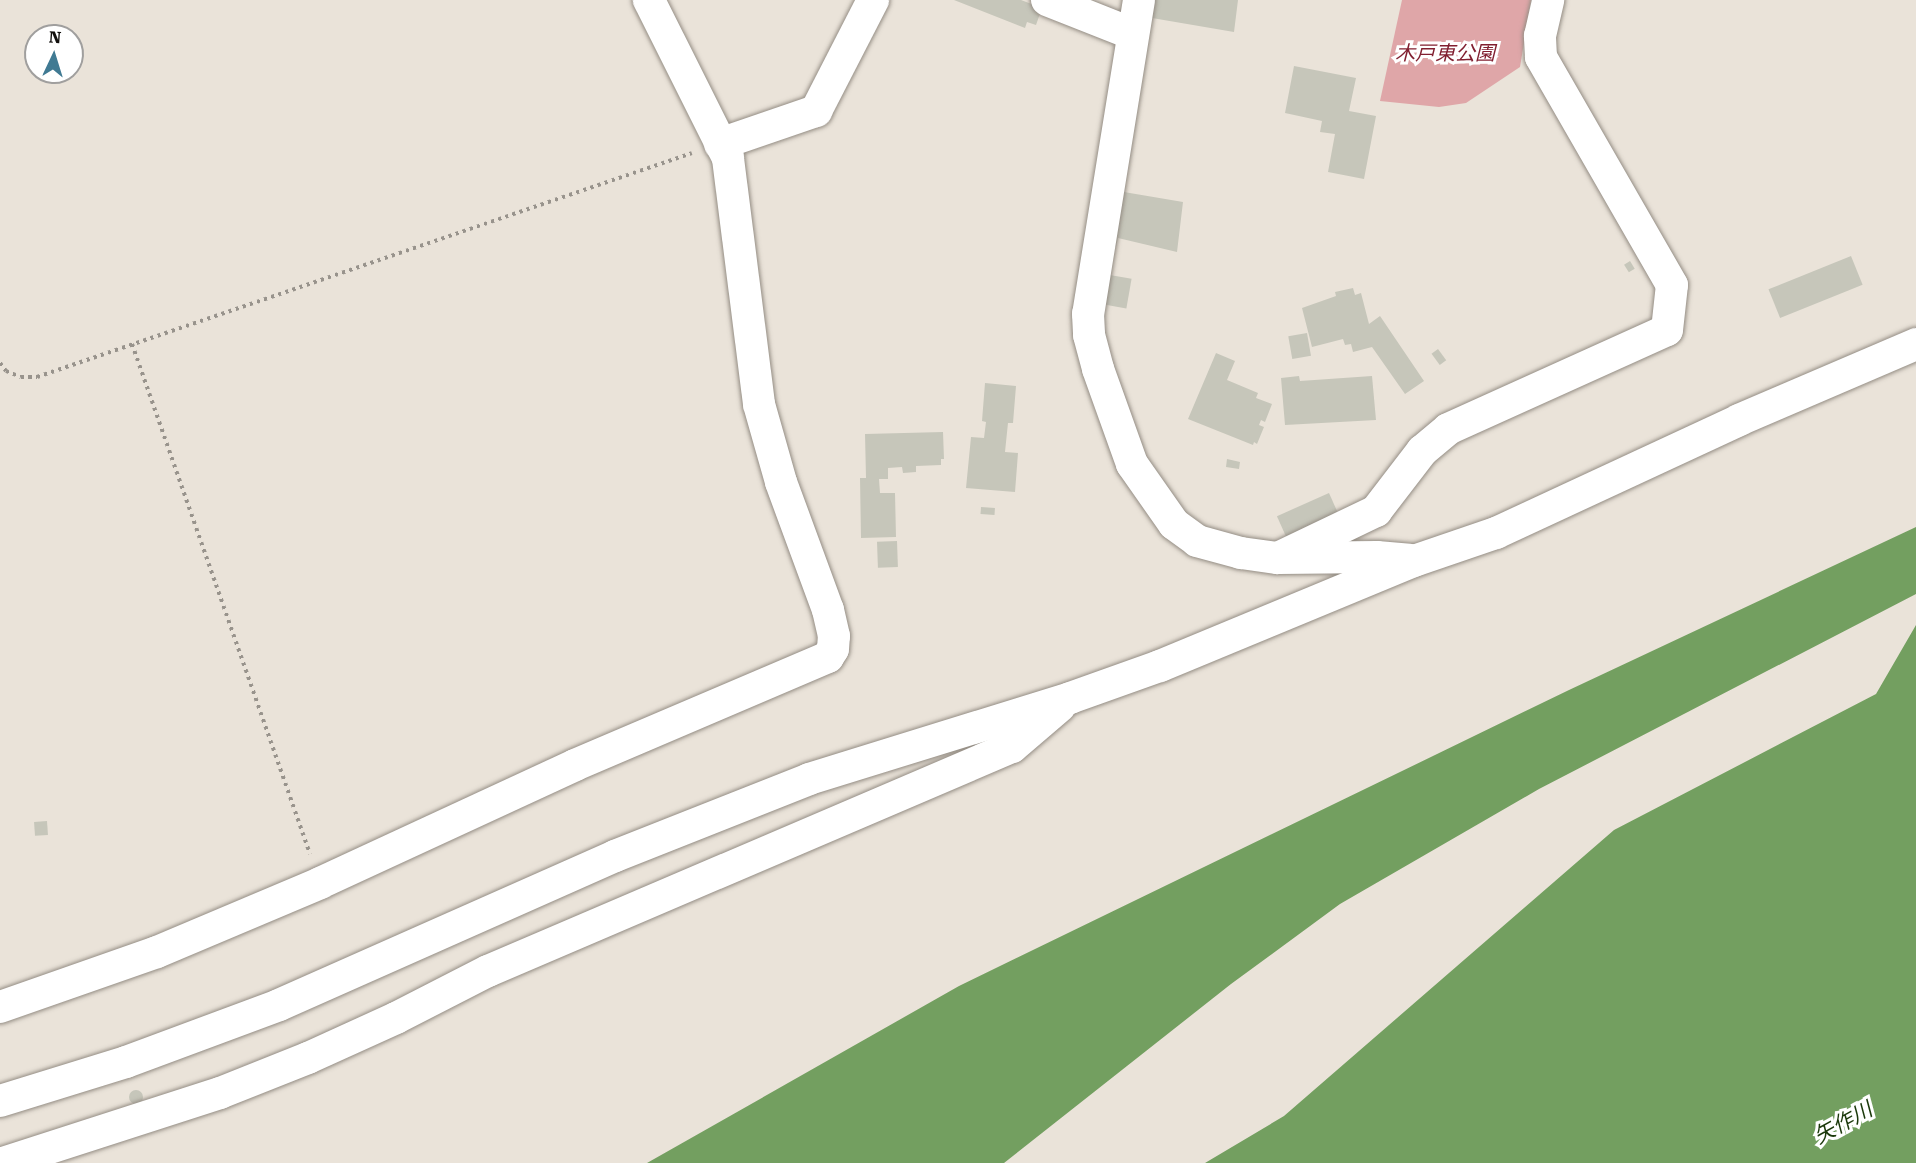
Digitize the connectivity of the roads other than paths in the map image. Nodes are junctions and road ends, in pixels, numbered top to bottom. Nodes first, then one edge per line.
1 (649, 0) edge
2 (873, 0) edge
3 (1047, 0) edge
4 (1139, 0) edge
5 (1548, 0) edge
6 (1133, 34) junction
7 (720, 144) junction
8 (1916, 344) edge
9 (1278, 558) junction
10 (1414, 561) junction
11 (1070, 698) junction
12 (0, 1007) edge
13 (0, 1101) edge
14 (3, 1163) edge

1 - 7 street
2 - 7 street
3 - 6 street
4 - 6 street
5 - 9 street
6 - 9 street
7 - 12 street
8 - 10 street
9 - 10 street
10 - 11 street
11 - 13 street
11 - 14 street

